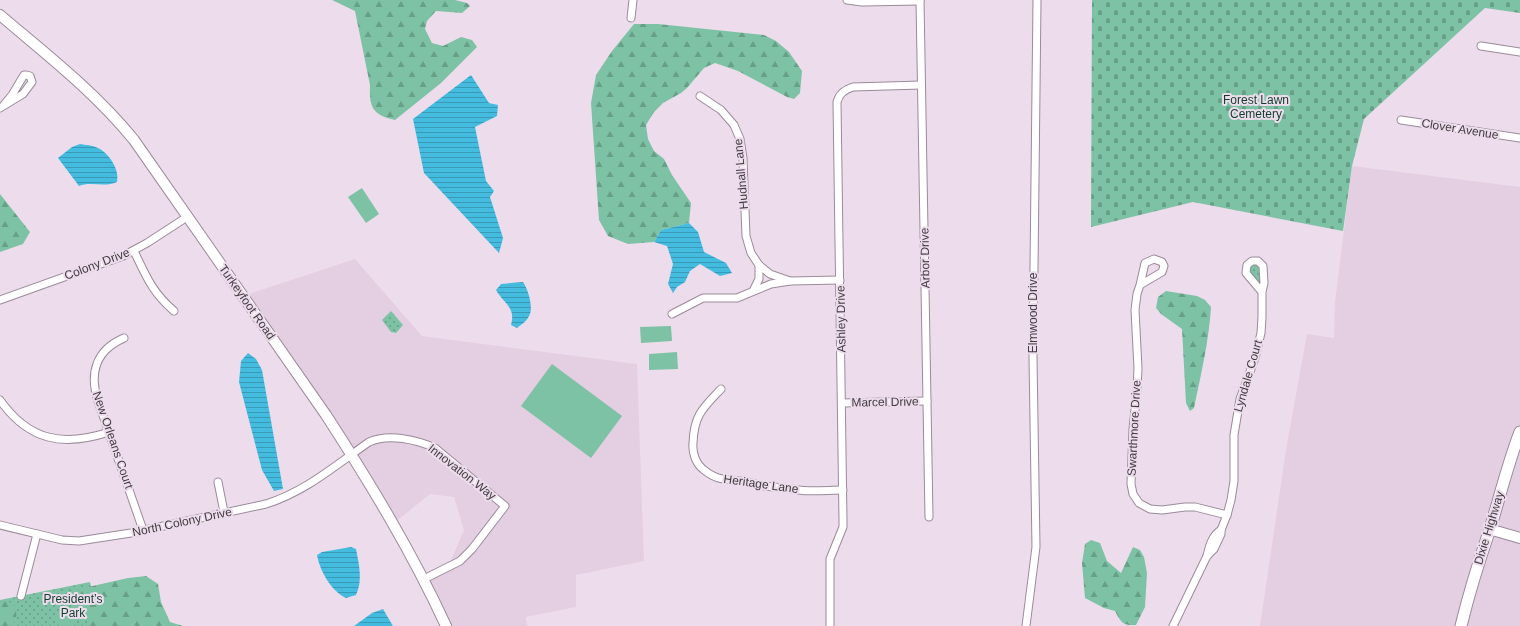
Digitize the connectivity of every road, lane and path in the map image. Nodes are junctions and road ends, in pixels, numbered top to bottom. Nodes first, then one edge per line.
1 (633, 0) edge
2 (847, 0) edge
3 (920, 0) edge
4 (1037, 0) edge
5 (0, 16) edge
6 (631, 18) dead end
7 (1481, 46) dead end
8 (1520, 52) edge
9 (921, 85) junction
10 (700, 96) dead end
11 (1, 107) edge
12 (1401, 120) dead end
13 (1520, 138) edge
14 (187, 217) junction
15 (134, 250) junction
16 (759, 265) junction
17 (790, 280) junction
18 (840, 280) junction
19 (1140, 285) dead end
20 (753, 291) junction
21 (1262, 292) dead end
22 (0, 300) edge
23 (174, 311) dead end
24 (672, 314) dead end
25 (124, 338) dead end
26 (722, 389) dead end
27 (0, 400) edge
28 (927, 401) junction
29 (842, 403) junction
30 (109, 432) junction
31 (1520, 432) edge
32 (352, 455) junction
33 (218, 482) dead end
34 (843, 490) junction
35 (224, 512) junction
36 (1227, 515) junction
37 (929, 517) dead end
38 (0, 525) edge
39 (1490, 529) junction
40 (143, 530) junction
41 (37, 534) junction
42 (1520, 538) edge
43 (424, 579) junction
44 (21, 596) dead end
45 (446, 626) edge
46 (830, 626) edge
47 (1026, 626) edge
48 (1174, 626) edge
49 (1461, 626) edge

1 - 6 street
2 - 3 street
3 - 9 street, Arbor Drive
4 - 47 street, Elmwood Drive
5 - 14 main road, Turkeyfoot Road
7 - 8 street
9 - 18 street, Ashley Drive
9 - 28 street, Arbor Drive
10 - 16 street, Hudnall Lane
11 - 11 street
12 - 13 street, Clover Avenue
14 - 15 street, Colony Drive
14 - 32 main road, Turkeyfoot Road
15 - 22 street, Colony Drive
15 - 23 street
16 - 17 street, Hudnall Lane
16 - 20 street
17 - 18 street, Hudnall Lane
17 - 20 street, Hudnall Lane
18 - 29 street, Ashley Drive
19 - 36 street, Swarthmore Drive
20 - 24 street, Hudnall Lane
21 - 36 street, Lyndale Court
25 - 30 street, New Orleans Court
26 - 34 street, Heritage Lane
27 - 30 street
28 - 29 street, Marcel Drive
28 - 37 street, Arbor Drive
29 - 34 street, Ashley Drive
30 - 40 street, New Orleans Court
31 - 39 main road, Dixie Highway
32 - 35 street, North Colony Drive
32 - 43 main road, Turkeyfoot Road
32 - 43 street, Innovation Way
33 - 35 street
34 - 46 street, Ashley Drive
35 - 40 street, North Colony Drive
36 - 48 street, Lyndale Court
38 - 41 street, North Colony Drive
39 - 42 main road
39 - 49 main road, Dixie Highway
40 - 41 street, North Colony Drive
41 - 44 street
43 - 45 main road, Turkeyfoot Road

